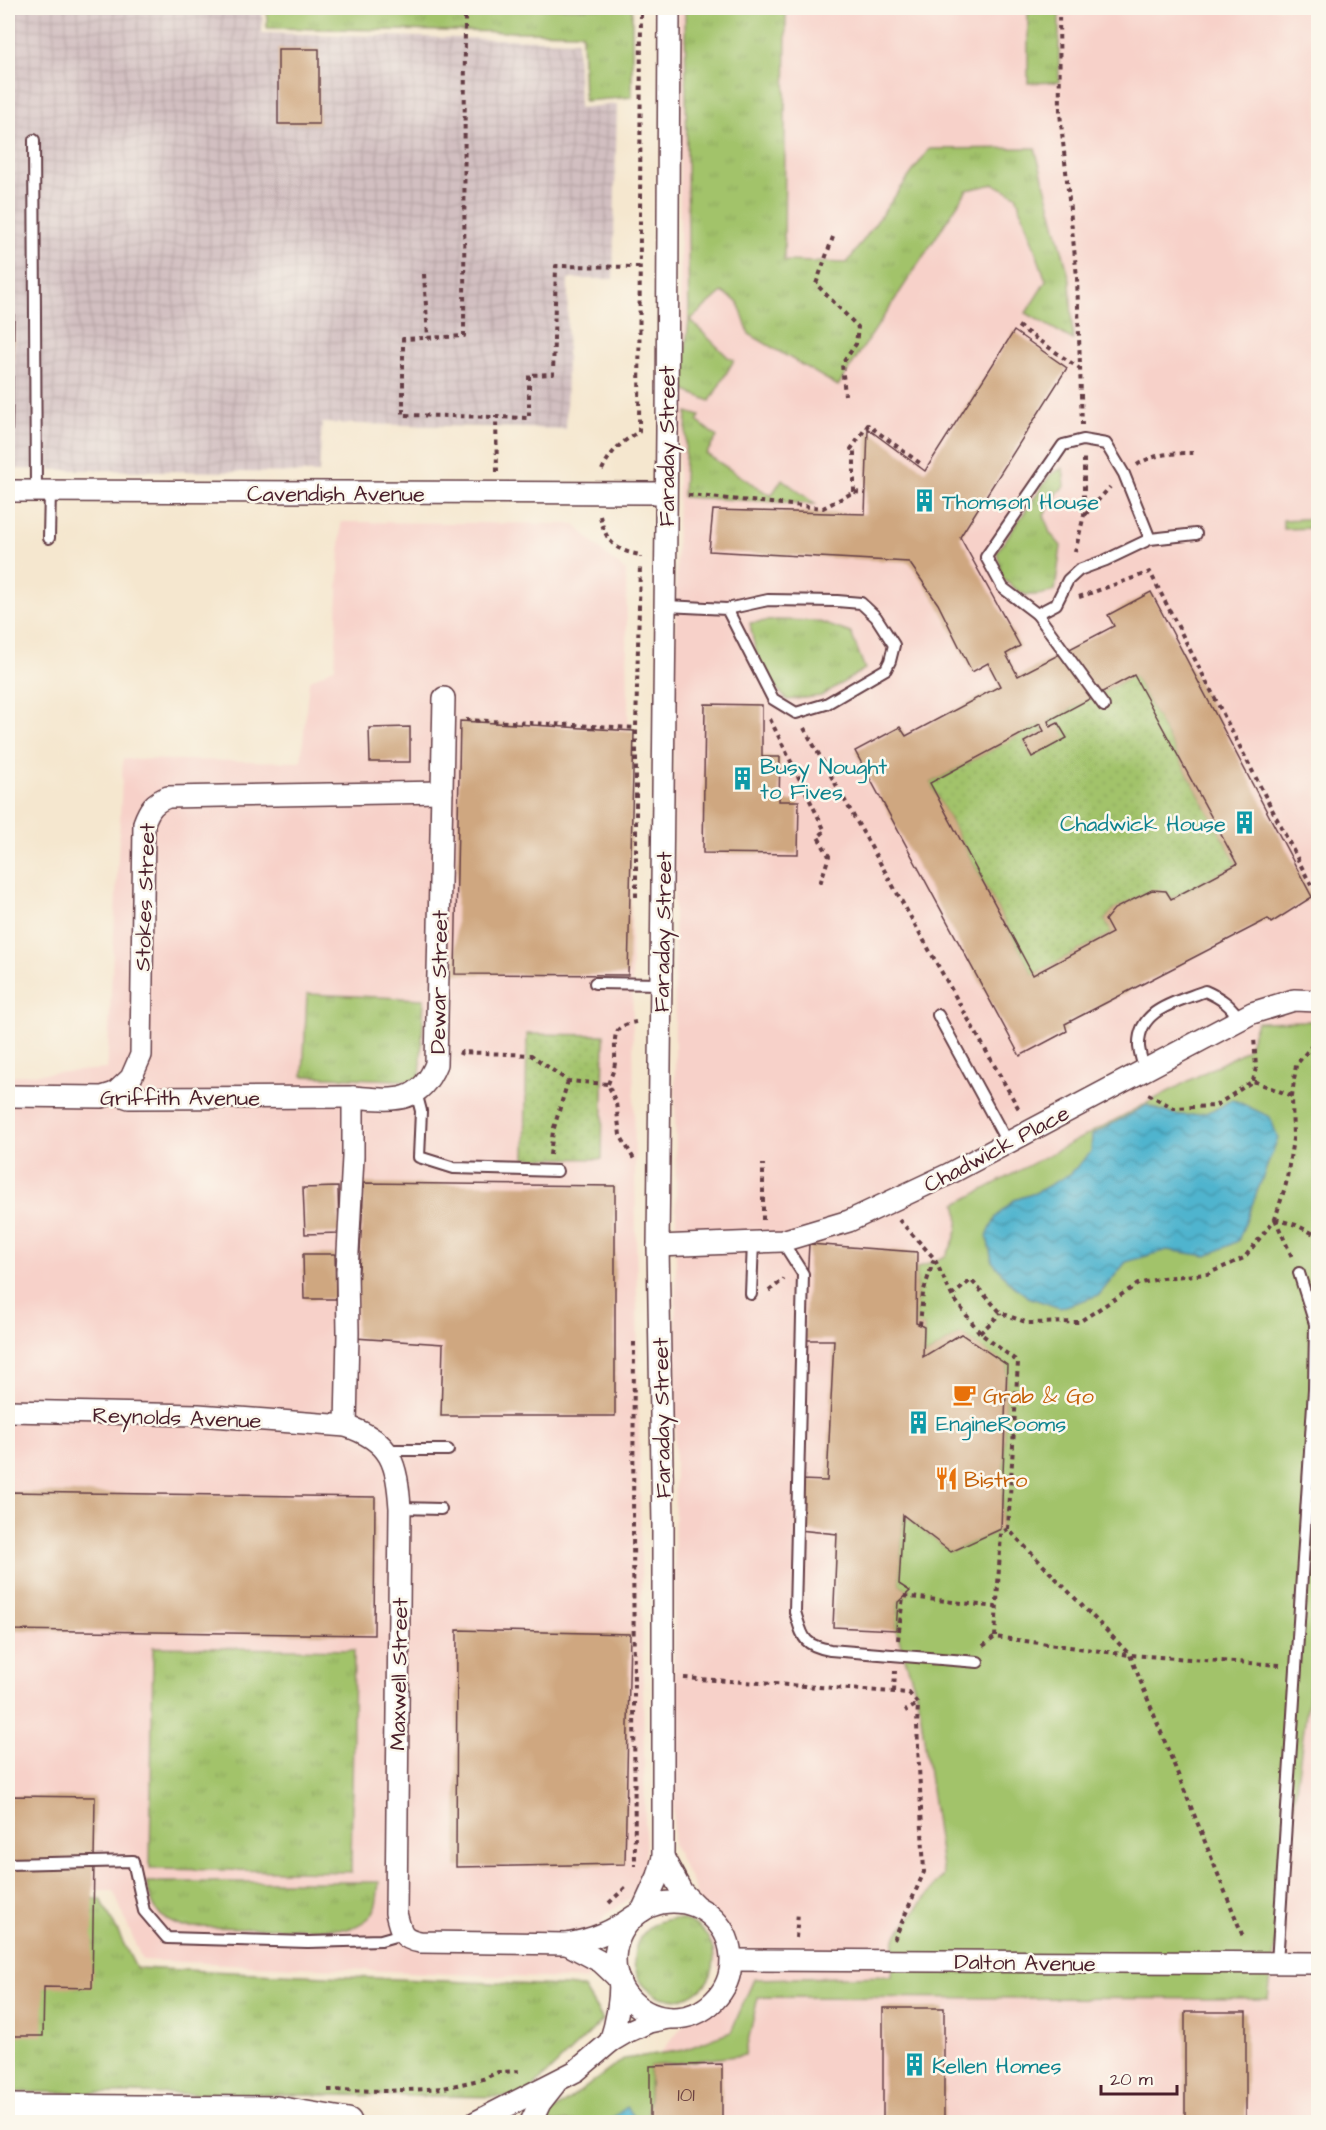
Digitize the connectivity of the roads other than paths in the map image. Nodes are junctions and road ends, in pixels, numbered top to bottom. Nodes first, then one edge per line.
1 (669, 8) edge
2 (34, 140) dead end
3 (8, 490) edge
4 (43, 491) junction
5 (664, 493) junction
6 (1196, 534) dead end
7 (49, 538) dead end
8 (1150, 539) junction
9 (666, 606) junction
10 (727, 609) junction
11 (1036, 614) junction
12 (1104, 706) dead end
13 (444, 709) road end
14 (442, 792) junction
15 (595, 983) dead end
16 (662, 984) junction
17 (1318, 1001) edge
18 (939, 1015) dead end
19 (1240, 1020) junction
20 (1144, 1070) junction
21 (416, 1092) junction
22 (115, 1093) junction
23 (8, 1095) edge
24 (353, 1097) junction
25 (1007, 1142) junction
26 (554, 1171) road end
27 (766, 1241) junction
28 (658, 1246) junction
29 (1299, 1273) road end
30 (751, 1294) road end
31 (1316, 1389) edge
32 (8, 1411) edge
33 (346, 1426) junction
34 (386, 1450) junction
35 (448, 1450) dead end
36 (400, 1508) junction
37 (441, 1509) dead end
38 (978, 1662) dead end
39 (663, 1857) junction
40 (8, 1864) edge
41 (696, 1906) junction
42 (638, 1914) junction
43 (402, 1934) junction
44 (567, 1944) junction
45 (732, 1960) junction
46 (1277, 1963) junction
47 (1318, 1963) edge
48 (619, 1980) junction
49 (671, 2017) junction
50 (610, 2042) junction
51 (555, 2083) junction
52 (8, 2108) edge
53 (309, 2119) edge
54 (348, 2122) edge
55 (476, 2122) edge
56 (531, 2122) edge

1 - 5 street, Faraday Street
2 - 4 lane
3 - 4 street, Cavendish Avenue
4 - 5 street, Cavendish Avenue
4 - 7 lane
5 - 9 street, Faraday Street
6 - 8 lane
8 - 11 lane
8 - 11 lane
9 - 10 lane
9 - 16 street, Faraday Street
10 - 10 lane
11 - 12 lane
13 - 14 street, Dewar Street
14 - 21 street, Dewar Street
14 - 22 street, Stokes Street
15 - 16 lane
16 - 28 street, Faraday Street
17 - 19 street, Chadwick Place
18 - 25 lane
19 - 20 street, Chadwick Place
19 - 20 lane
20 - 25 street, Chadwick Place
21 - 24 street
21 - 26 lane
22 - 23 street, Griffith Avenue
22 - 24 street, Griffith Avenue
24 - 33 street
25 - 27 street, Chadwick Place
27 - 28 street, Chadwick Place
27 - 30 lane
27 - 38 lane
28 - 39 street, Faraday Street
29 - 31 lane
31 - 46 lane
32 - 33 street, Reynolds Avenue
33 - 34 street, Maxwell Street
34 - 35 lane
34 - 36 street, Maxwell Street
36 - 37 lane
36 - 43 street, Maxwell Street
39 - 41 street, Faraday Street
39 - 42 street, Faraday Street
40 - 43 lane
41 - 42 street
41 - 45 street
42 - 44 street
42 - 48 street
43 - 44 street
44 - 48 street
45 - 46 street, Dalton Avenue
45 - 49 street
46 - 47 street, Dalton Avenue
48 - 49 street
48 - 50 street
49 - 50 street
50 - 51 street
51 - 55 street
51 - 56 street
52 - 53 street
53 - 54 street

